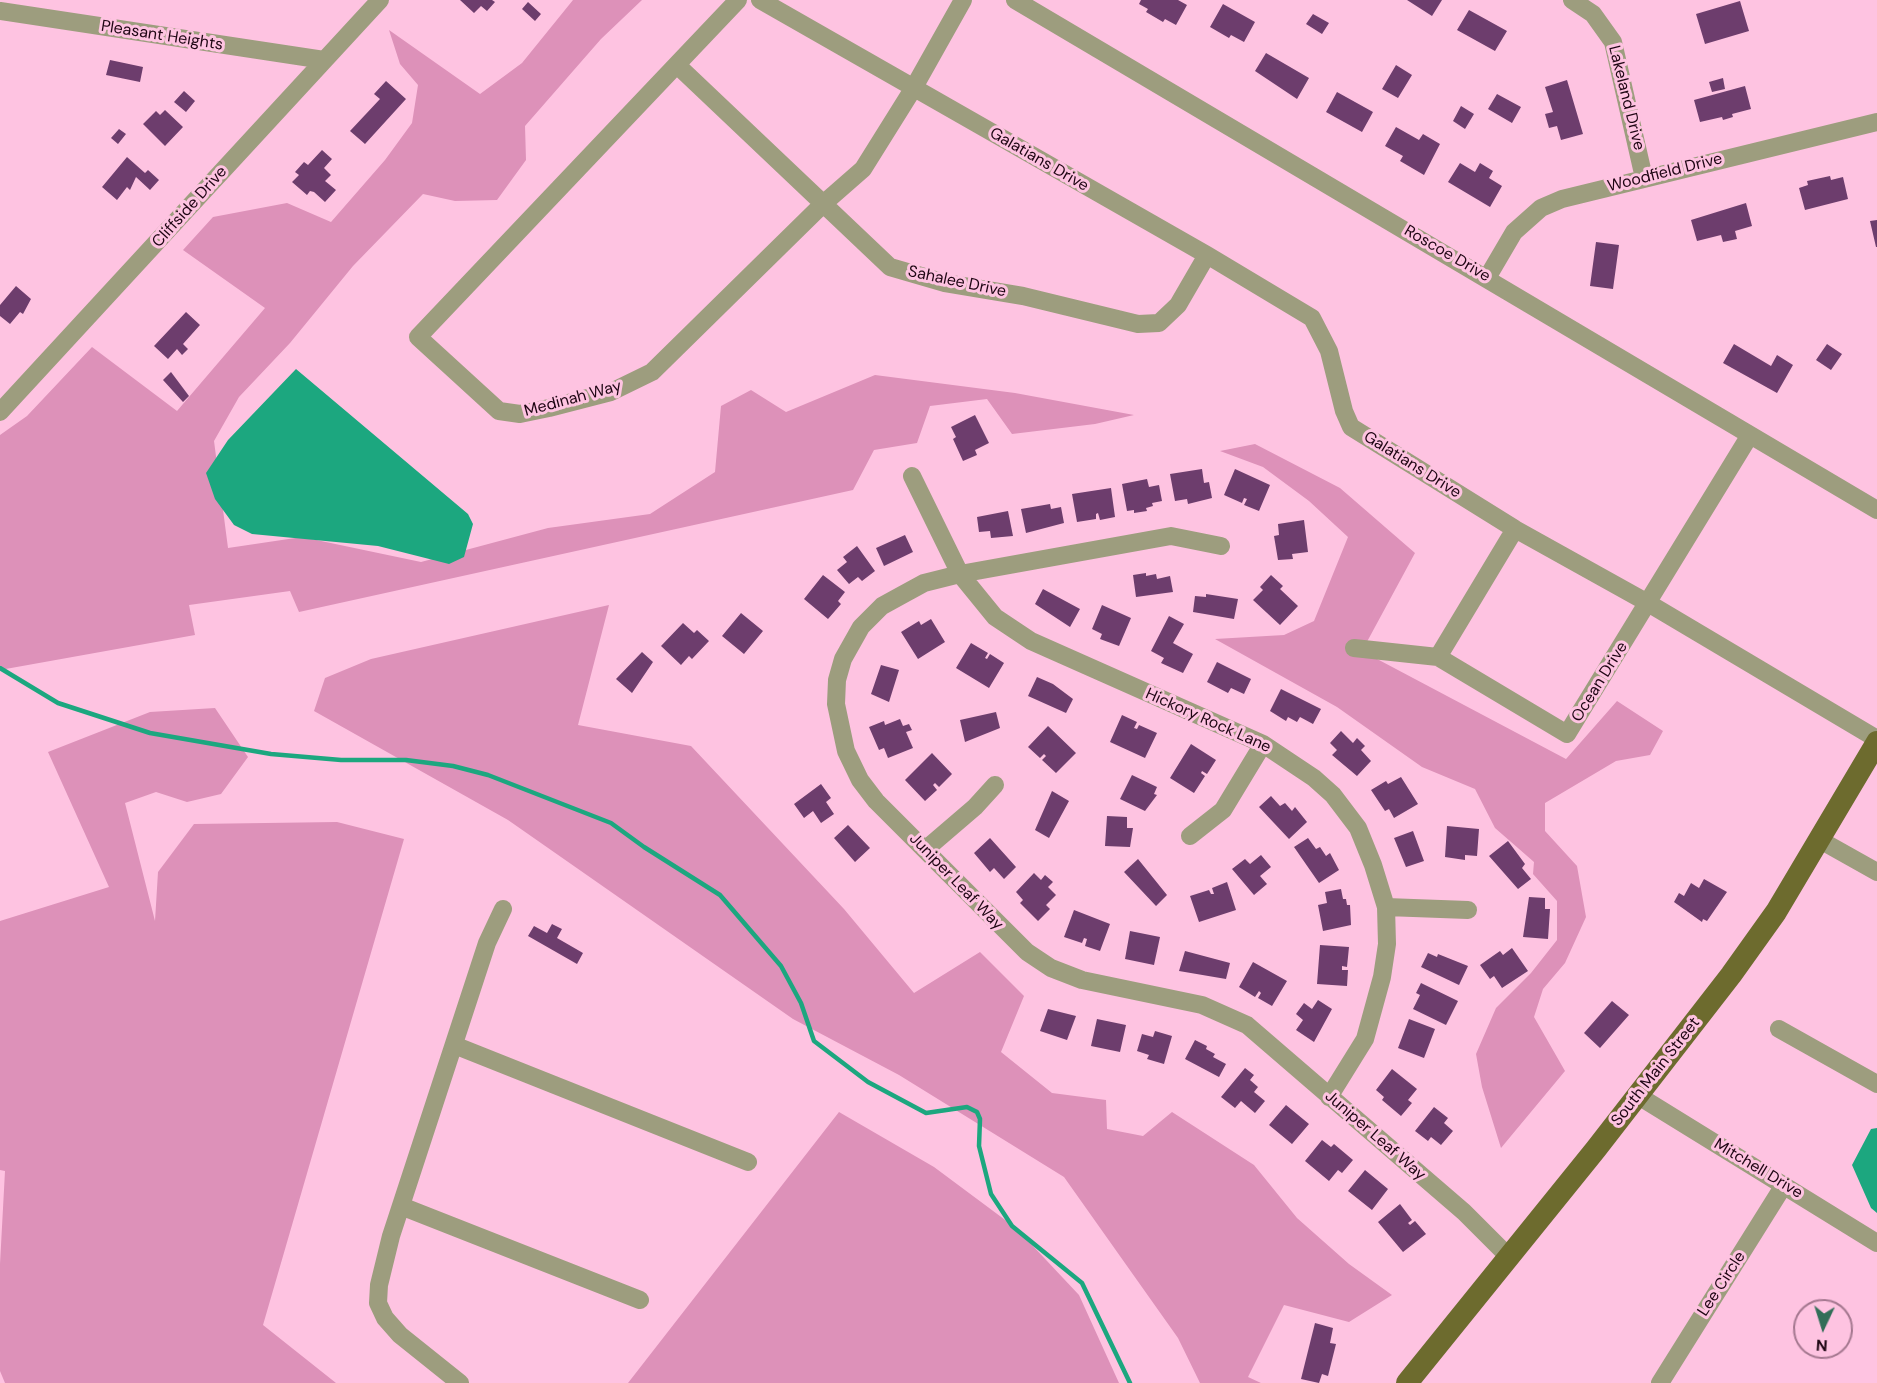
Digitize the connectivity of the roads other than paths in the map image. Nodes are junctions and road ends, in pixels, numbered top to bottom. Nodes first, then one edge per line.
1 (380, 0) edge
2 (738, 0) edge
3 (760, 0) edge
4 (963, 0) edge
5 (1016, 0) edge
6 (1572, 0) edge
7 (0, 11) edge
8 (324, 60) junction
9 (677, 65) junction
10 (913, 89) junction
11 (1877, 122) edge
12 (1644, 178) junction
13 (823, 204) junction
14 (1207, 255) junction
15 (1487, 278) junction
16 (0, 412) edge
17 (1750, 435) junction
18 (912, 476) dead end
19 (1877, 510) edge
20 (1515, 529) junction
21 (1221, 546) dead end
22 (960, 574) junction
23 (1648, 603) junction
24 (1354, 648) dead end
25 (1438, 657) junction
26 (1877, 740) edge
27 (1263, 744) junction
28 (995, 785) dead end
29 (1190, 836) dead end
30 (1820, 840) junction
31 (926, 849) junction
32 (1877, 872) edge
33 (1386, 907) junction
34 (503, 909) dead end
35 (1468, 910) dead end
36 (1779, 1029) dead end
37 (453, 1045) junction
38 (1877, 1084) edge
39 (1637, 1095) junction
40 (1329, 1097) junction
41 (748, 1162) dead end
42 (1784, 1185) junction
43 (401, 1206) junction
44 (1877, 1244) edge
45 (1507, 1255) junction
46 (640, 1300) dead end
47 (460, 1383) edge
48 (1407, 1383) edge
49 (1660, 1383) edge

1 - 8 street, Cliffside Drive
2 - 9 street, Medinah Way
3 - 10 street
4 - 10 street, Medinah Way
5 - 15 street, Roscoe Drive
6 - 12 street, Lakeland Drive
7 - 8 street, Pleasant Heights
8 - 16 street, Cliffside Drive
9 - 13 street, Sahalee Drive
9 - 13 street, Medinah Way
10 - 13 street, Medinah Way
10 - 14 street, Galatians Drive
11 - 12 street, Woodfield Drive
12 - 15 street, Woodfield Drive
13 - 14 street, Sahalee Drive
14 - 20 street, Galatians Drive
15 - 17 street, Roscoe Drive
17 - 19 street, Roscoe Drive
17 - 23 street, Ocean Drive
18 - 22 street, Hickory Rock Lane
20 - 23 street, Galatians Drive
20 - 25 street
21 - 22 street, Juniper Leaf Way
22 - 27 street, Hickory Rock Lane
22 - 31 street, Juniper Leaf Way
23 - 25 street, Ocean Drive
23 - 26 street, Galatians Drive
24 - 25 street
26 - 30 main road, South Main Street
27 - 29 street
27 - 33 street, Hickory Rock Lane
28 - 31 street
30 - 32 street
30 - 39 main road, South Main Street
31 - 40 street, Juniper Leaf Way
33 - 35 street
33 - 40 street, Hickory Rock Lane
34 - 37 street
36 - 38 street
37 - 41 street
37 - 43 street
39 - 42 street, Mitchell Drive
39 - 45 main road, South Main Street
40 - 45 street, Juniper Leaf Way
42 - 44 street, Mitchell Drive
42 - 49 street, Lee Circle
43 - 46 street
43 - 47 street
45 - 48 main road, South Main Street

